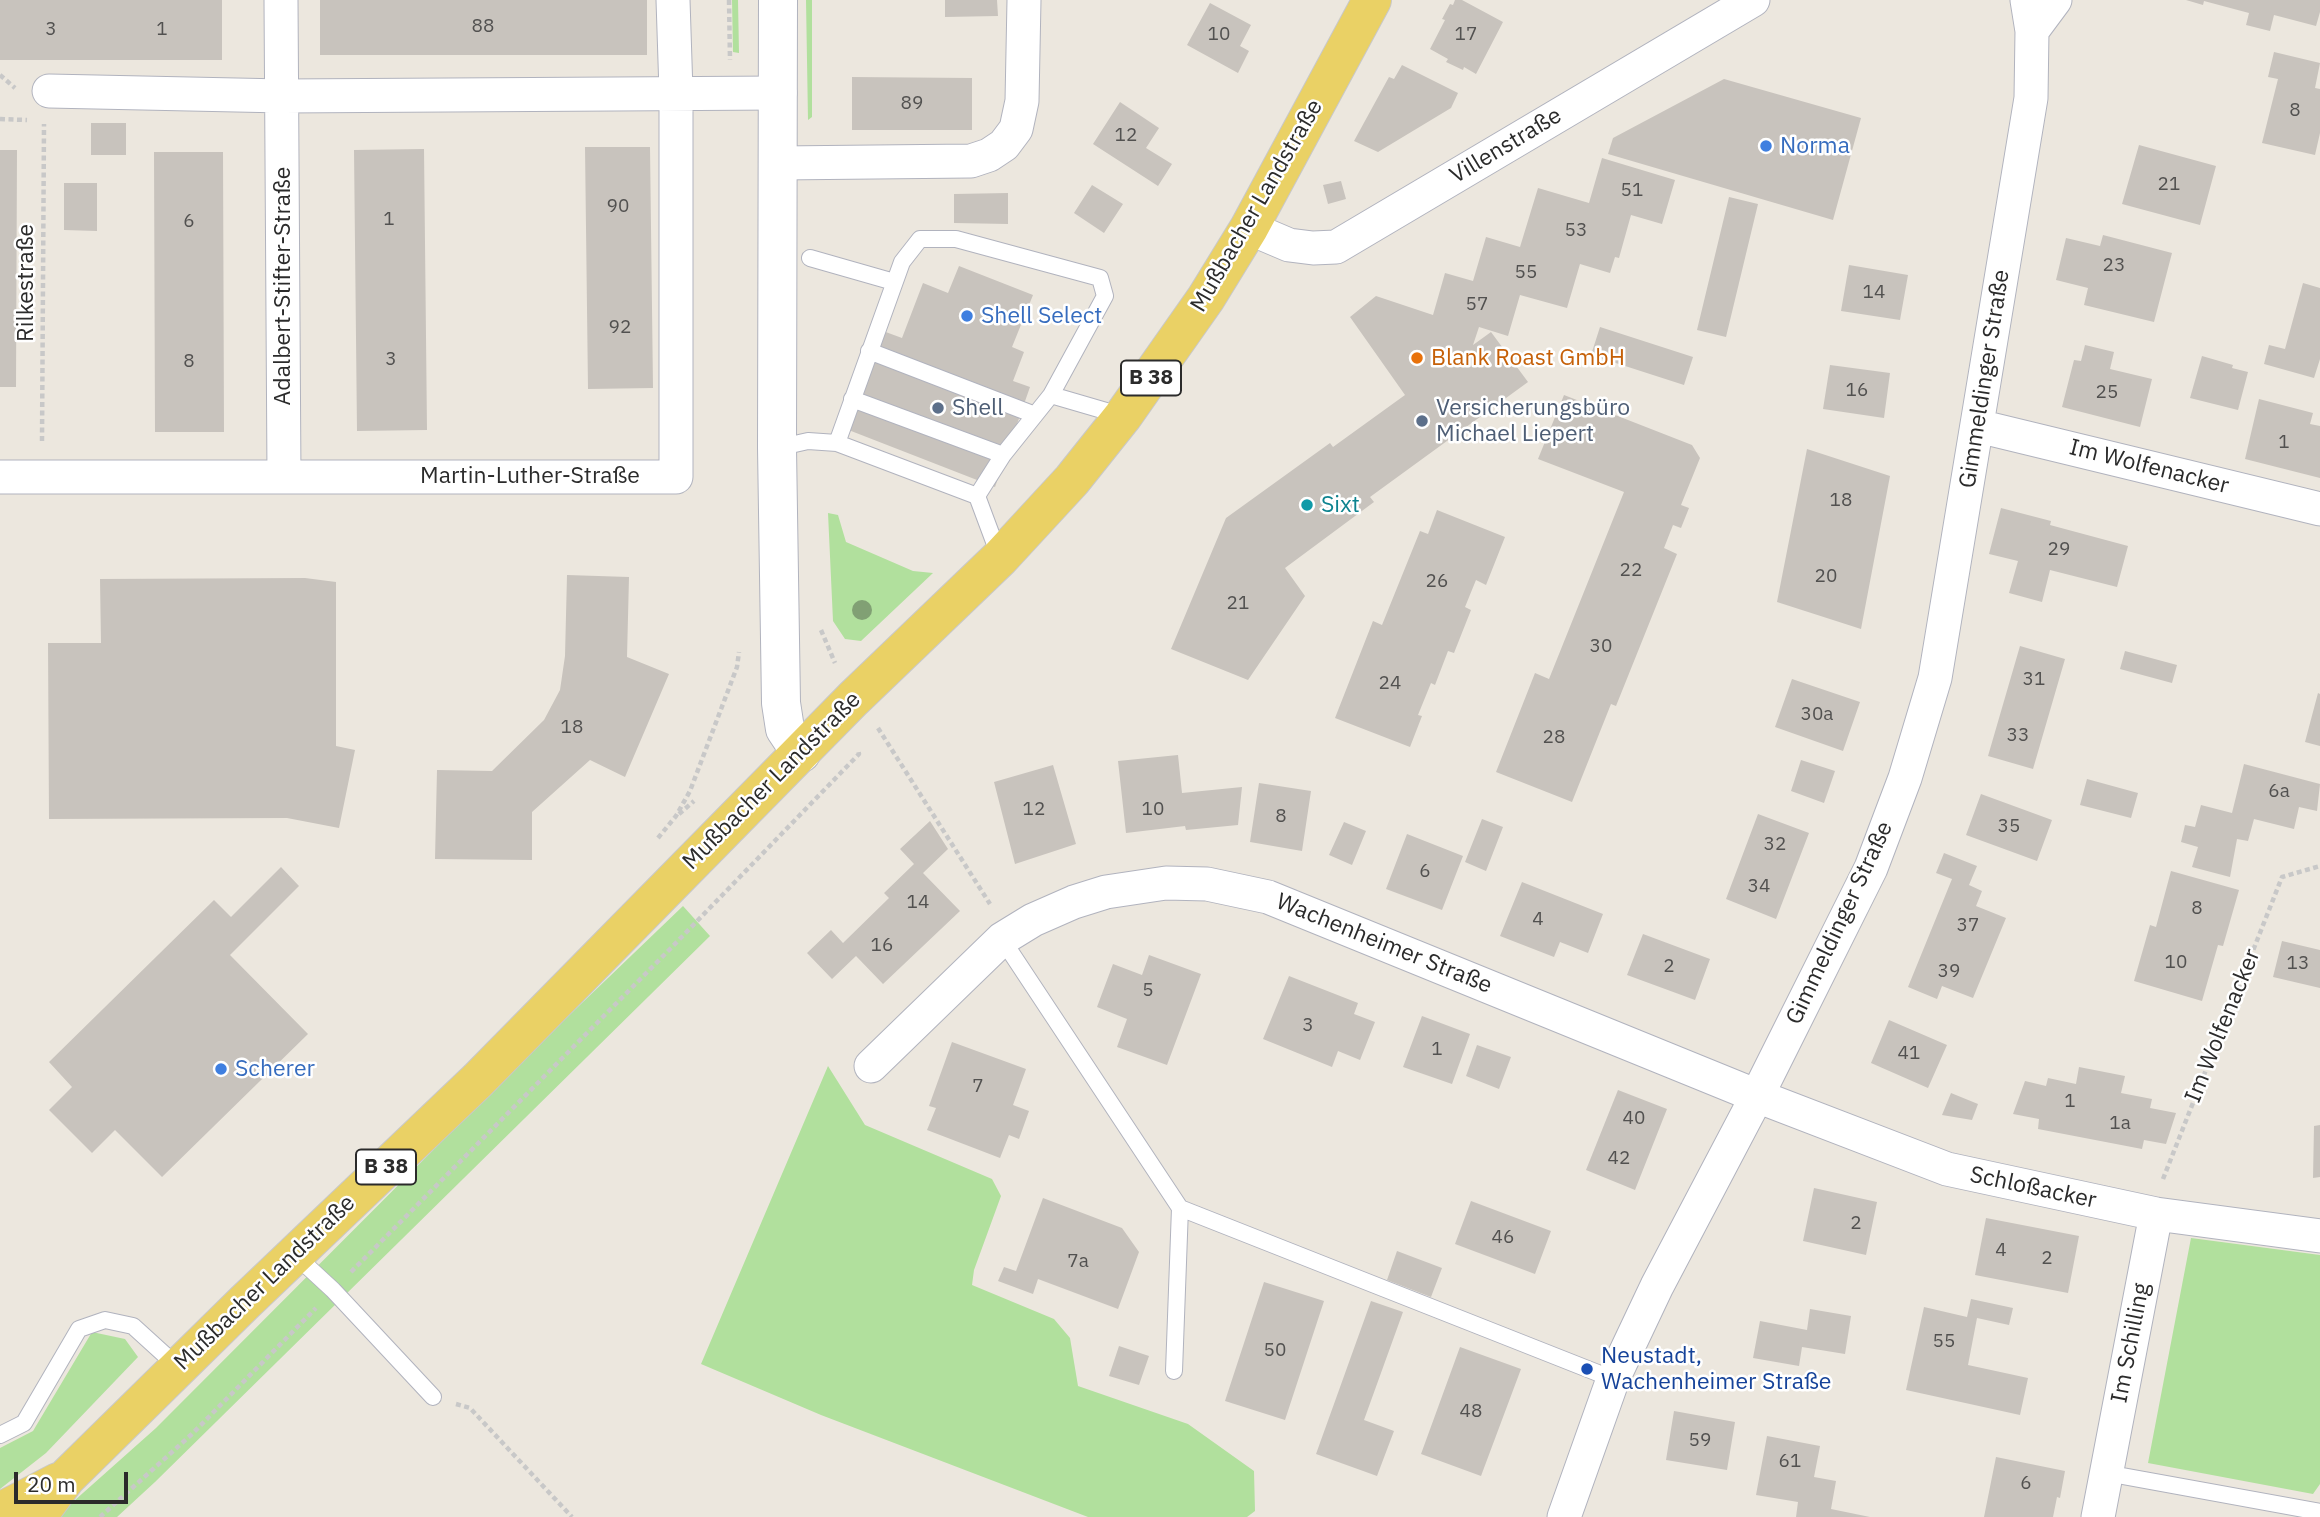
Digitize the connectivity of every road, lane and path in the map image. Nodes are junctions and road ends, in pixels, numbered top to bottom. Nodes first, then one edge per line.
1 (281, 0) edge
2 (673, 0) edge
3 (729, 0) edge
4 (778, 0) edge
5 (1024, 0) edge
6 (1372, 0) edge
7 (1753, 0) edge
8 (2055, 0) edge
9 (2029, 15) edge
10 (49, 91) joint
11 (676, 92) junction
12 (738, 92) junction
13 (780, 93) junction
14 (283, 96) junction
15 (0, 119) edge
16 (19, 120) dead end
17 (779, 163) junction
18 (1250, 228) junction
19 (810, 258) dead end
20 (894, 282) junction
21 (869, 351) junction
22 (1051, 395) junction
23 (852, 399) junction
24 (1035, 415) junction
25 (1123, 416) junction
26 (1978, 426) junction
27 (836, 443) junction
28 (777, 449) junction
29 (1003, 455) junction
30 (284, 476) junction
31 (0, 477) edge
32 (42, 477) junction
33 (977, 496) junction
34 (2320, 509) edge
35 (1000, 558) junction
36 (740, 639) dead end
37 (853, 699) junction
38 (801, 753) junction
39 (649, 848) dead end
40 (2320, 866) edge
41 (1006, 937) junction
42 (871, 1066) dead end
43 (1758, 1096) junction
44 (1180, 1208) junction
45 (2156, 1214) junction
46 (2320, 1237) edge
47 (294, 1254) junction
48 (333, 1290) junction
49 (177, 1366) junction
50 (1174, 1371) dead end
51 (1613, 1379) junction
52 (433, 1397) joint
53 (0, 1435) edge
54 (2106, 1473) junction
55 (66, 1478) junction
56 (0, 1512) edge
57 (2320, 1512) edge
58 (37, 1517) edge
59 (100, 1517) edge
60 (572, 1517) edge
61 (1564, 1517) edge
62 (2098, 1517) edge

1 - 14 street, Adalbert-Stifter-Straße
2 - 11 street, Martin-Luther-Straße
3 - 12 path
4 - 13 street
5 - 17 street
6 - 18 main road, Mußbacher Landstraße / B 38
7 - 18 street, Villenstraße
8 - 9 street
9 - 26 street, Gimmeldinger Straße
10 - 14 street
10 - 32 path, Rilkestraße
11 - 12 street
11 - 14 street
11 - 30 street, Martin-Luther-Straße
12 - 13 street
13 - 17 street
14 - 30 street, Adalbert-Stifter-Straße
15 - 16 path
17 - 28 street
18 - 25 main road, Mußbacher Landstraße / B 38
19 - 20 lane
20 - 21 lane
20 - 22 lane
21 - 23 lane
21 - 24 lane
22 - 24 lane
22 - 25 lane
23 - 27 lane
23 - 29 lane
24 - 29 lane
25 - 35 main road, Mußbacher Landstraße / B 38
26 - 34 street, Im Wolfenacker
26 - 43 street, Gimmeldinger Straße
27 - 28 lane
27 - 33 lane
28 - 38 street
29 - 33 lane
30 - 32 street, Martin-Luther-Straße
31 - 32 street, Martin-Luther-Straße
33 - 35 lane
35 - 37 main road, Mußbacher Landstraße / B 38
36 - 39 path
37 - 38 main road, Mußbacher Landstraße / B 38
37 - 41 path
37 - 48 path
38 - 47 main road, Mußbacher Landstraße / B 38
40 - 45 path, Im Wolfenacker
41 - 42 street, Wachenheimer Straße
41 - 43 street, Wachenheimer Straße
41 - 44 lane
43 - 45 street, Schloßacker
43 - 51 street, Gimmeldinger Straße
44 - 50 lane
44 - 51 lane
45 - 46 street, Schloßacker
45 - 54 street, Im Schilling
47 - 48 lane
47 - 49 main road, Mußbacher Landstraße / B 38
48 - 52 lane
48 - 59 path
49 - 53 lane
49 - 55 main road, Mußbacher Landstraße / B 38
51 - 61 street, Gimmeldinger Straße
52 - 60 path
54 - 57 lane
54 - 62 street, Im Schilling
55 - 56 main road, B 38
55 - 58 main road, B 38

